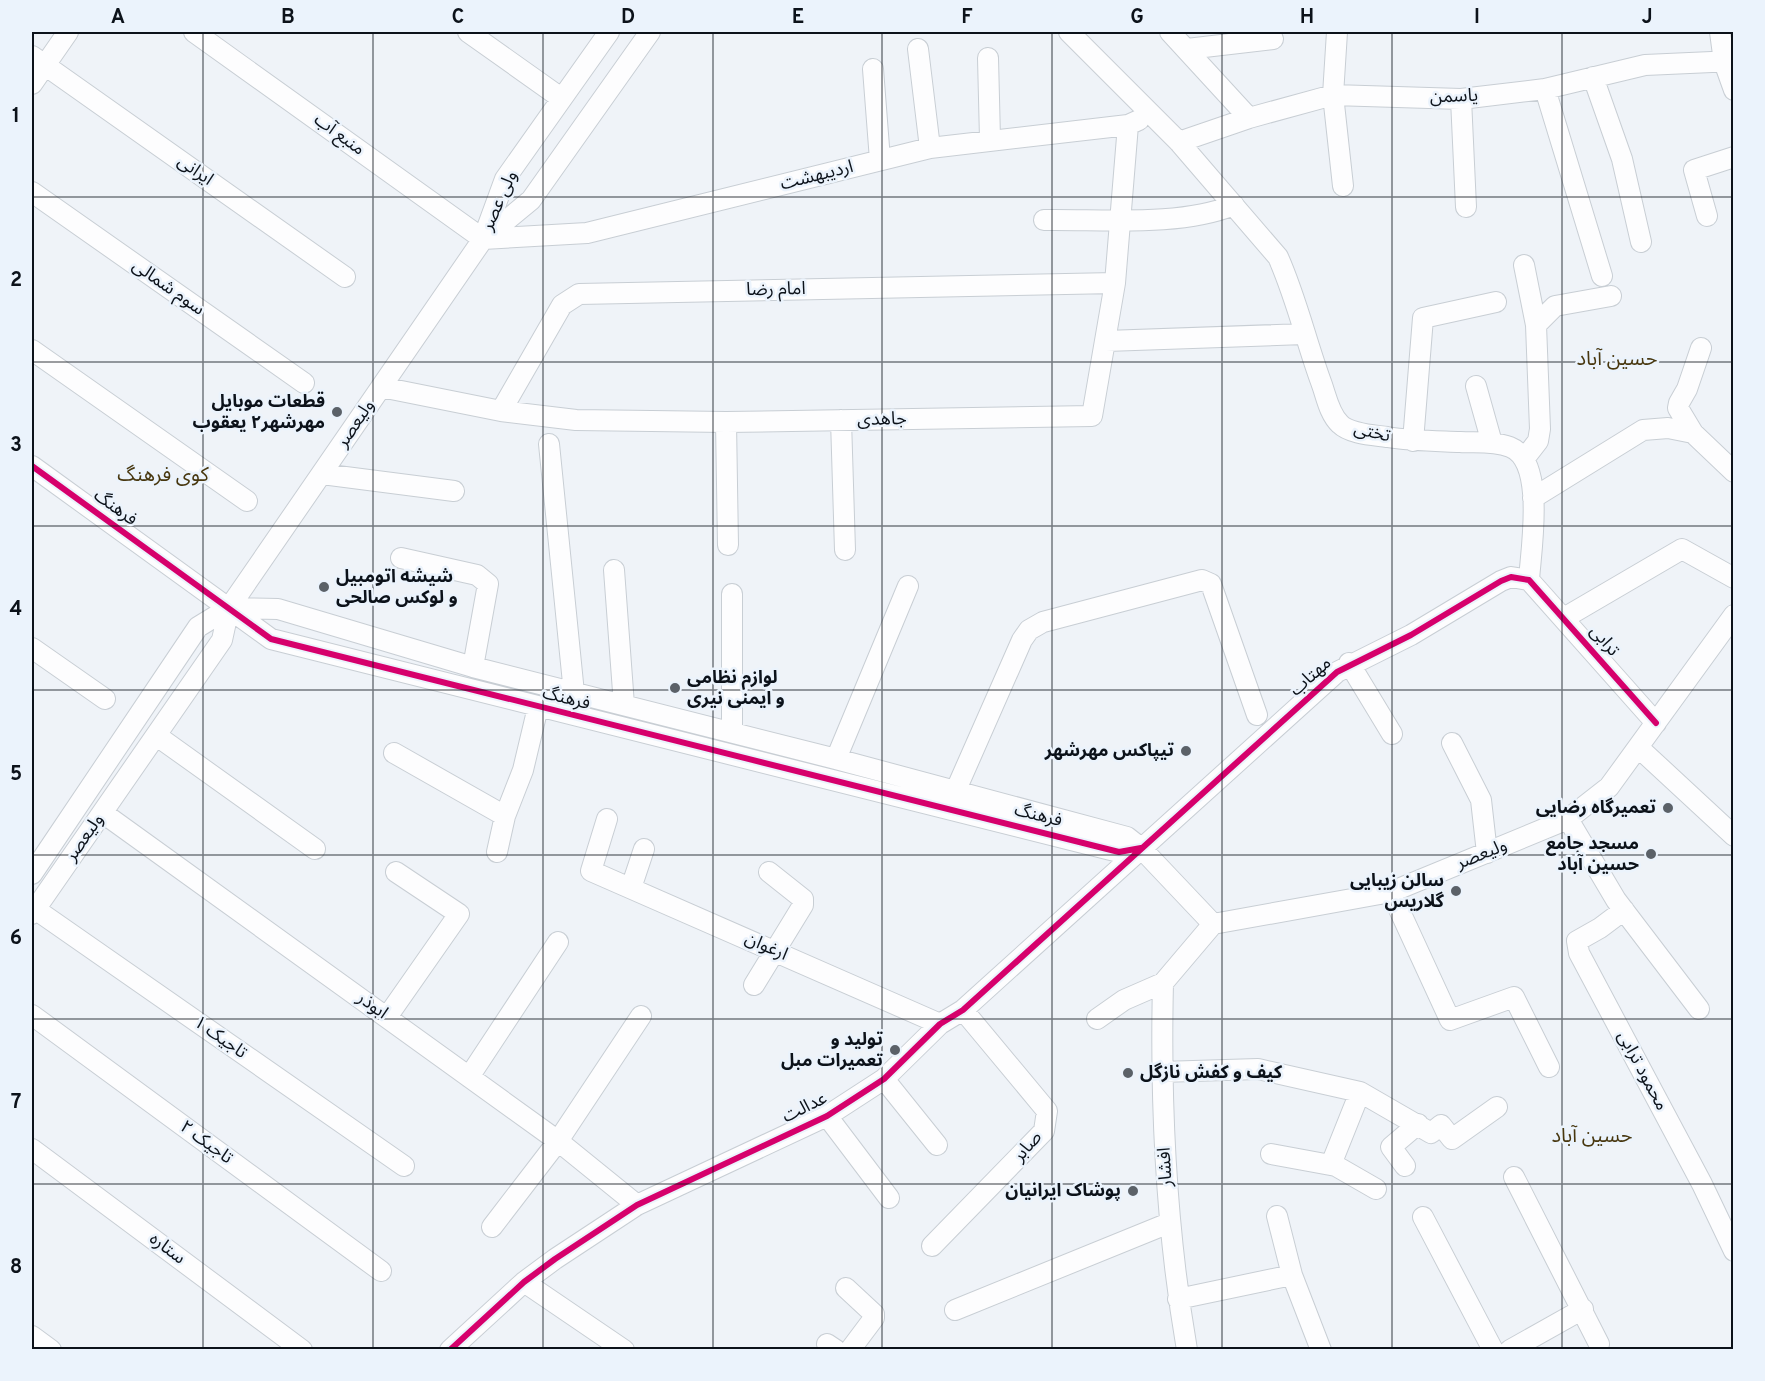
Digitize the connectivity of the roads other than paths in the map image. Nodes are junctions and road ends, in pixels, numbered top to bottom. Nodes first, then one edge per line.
1 (68, 32) edge
2 (194, 32) edge
3 (468, 32) edge
4 (609, 32) edge
5 (650, 32) edge
6 (1069, 32) edge
7 (1170, 32) edge
8 (1337, 32) edge
9 (1720, 32) edge
10 (215, 37) edge
11 (1274, 39) dead end
12 (918, 49) dead end
13 (1187, 49) junction
14 (988, 58) dead end
15 (38, 61) edge
16 (1729, 62) edge
17 (873, 69) dead end
18 (1593, 77) junction
19 (32, 84) edge
20 (1545, 89) junction
21 (1734, 90) edge
22 (1333, 95) junction
23 (561, 98) junction
24 (1461, 99) junction
25 (1151, 115) junction
26 (1249, 118) junction
27 (1128, 125) junction
28 (990, 139) junction
29 (1179, 142) junction
30 (930, 148) junction
31 (1734, 157) edge
32 (880, 160) junction
33 (1344, 186) dead end
34 (32, 192) edge
35 (1234, 205) junction
36 (1466, 207) dead end
37 (1707, 216) dead end
38 (1120, 219) junction
39 (1044, 220) dead end
40 (483, 239) junction
41 (1641, 242) dead end
42 (1524, 265) dead end
43 (1602, 276) dead end
44 (345, 277) dead end
45 (1115, 283) junction
46 (1611, 296) dead end
47 (1496, 302) dead end
48 (1536, 325) junction
49 (1304, 334) junction
50 (1106, 341) junction
51 (1701, 348) dead end
52 (32, 351) edge
53 (304, 383) dead end
54 (1476, 386) dead end
55 (381, 387) junction
56 (501, 411) junction
57 (841, 420) junction
58 (726, 422) junction
59 (1693, 433) junction
60 (1413, 441) junction
61 (1492, 443) junction
62 (549, 444) dead end
63 (1524, 459) junction
64 (32, 466) edge
65 (1734, 472) edge
66 (322, 474) junction
67 (454, 491) dead end
68 (1533, 498) junction
69 (247, 501) dead end
70 (728, 544) dead end
71 (845, 550) dead end
72 (402, 558) dead end
73 (614, 570) dead end
74 (1734, 578) edge
75 (1529, 580) junction
76 (908, 586) dead end
77 (732, 594) dead end
78 (230, 609) junction
79 (1734, 615) edge
80 (1564, 618) junction
81 (32, 648) edge
82 (1349, 663) junction
83 (473, 667) junction
84 (574, 693) junction
85 (105, 699) dead end
86 (624, 705) junction
87 (538, 707) junction
88 (1257, 716) dead end
89 (1656, 723) junction
90 (732, 732) junction
91 (1392, 734) dead end
92 (157, 736) junction
93 (1452, 743) dead end
94 (1640, 748) junction
95 (394, 753) dead end
96 (836, 759) junction
97 (955, 792) junction
98 (103, 813) junction
99 (506, 816) junction
100 (607, 819) dead end
101 (1569, 819) junction
102 (1734, 836) edge
103 (1141, 848) junction
104 (315, 849) dead end
105 (644, 849) dead end
106 (497, 852) dead end
107 (1487, 853) junction
108 (396, 872) dead end
109 (769, 872) dead end
110 (32, 874) edge
111 (631, 888) junction
112 (1391, 892) junction
113 (1623, 910) junction
114 (33, 912) edge
115 (1213, 924) junction
116 (558, 942) dead end
117 (774, 951) junction
118 (1163, 983) junction
119 (754, 985) dead end
120 (1699, 1009) dead end
121 (963, 1010) junction
122 (32, 1015) edge
123 (641, 1016) dead end
124 (387, 1017) junction
125 (1097, 1019) dead end
126 (940, 1024) junction
127 (1549, 1067) dead end
128 (1161, 1072) junction
129 (469, 1077) junction
130 (884, 1079) junction
131 (1360, 1092) junction
132 (1497, 1107) dead end
133 (826, 1116) junction
134 (1418, 1124) junction
135 (558, 1141) junction
136 (937, 1145) dead end
137 (32, 1149) edge
138 (1271, 1154) dead end
139 (404, 1166) dead end
140 (1336, 1166) junction
141 (1405, 1166) dead end
142 (1514, 1177) dead end
143 (1376, 1189) dead end
144 (889, 1198) dead end
145 (637, 1205) junction
146 (1277, 1216) dead end
147 (1423, 1217) dead end
148 (1169, 1222) junction
149 (492, 1227) dead end
150 (932, 1246) dead end
151 (1734, 1251) edge
152 (381, 1271) dead end
153 (1292, 1275) junction
154 (524, 1281) junction
155 (846, 1288) dead end
156 (1178, 1299) junction
157 (1583, 1309) junction
158 (955, 1310) dead end
159 (32, 1336) edge
160 (1599, 1344) dead end
161 (51, 1350) edge
162 (302, 1350) edge
163 (450, 1350) edge
164 (624, 1350) edge
165 (850, 1350) edge
166 (1187, 1350) edge
167 (1321, 1350) edge
168 (1493, 1350) edge
169 (1510, 1350) edge

1 - 15 street
2 - 10 street, منبع آب
3 - 23 street
4 - 23 street, ولی عصر
5 - 40 street, ولی عصر
6 - 25 street, تختی
7 - 13 street
8 - 22 street
9 - 16 street
10 - 40 street, منبع آب
11 - 13 street
12 - 30 street
13 - 26 street
14 - 28 street
15 - 19 street
15 - 44 street, ایرانی
16 - 18 street, یاسمن
16 - 21 street
17 - 32 street
18 - 20 street, یاسمن
18 - 41 street
20 - 24 street, یاسمن
20 - 43 street
22 - 24 street, یاسمن
22 - 26 street, یاسمن
22 - 33 street
23 - 40 street, ولی عصر
24 - 36 street
25 - 27 street, اردیبهشت
25 - 29 street, تختی
26 - 29 street, یاسمن
27 - 28 street, اردیبهشت
27 - 38 street, جاهدی
28 - 30 street, اردیبهشت
29 - 35 street, تختی
30 - 32 street, اردیبهشت
31 - 37 street
32 - 40 street, اردیبهشت
34 - 53 street, سوم شمالی
35 - 38 street
35 - 49 street, تختی
38 - 39 street
38 - 45 street, جاهدی
40 - 55 street, ولیعصر
42 - 48 street
45 - 50 street, جاهدی
45 - 56 street, امام رضا
46 - 48 street
47 - 60 street
48 - 63 street
49 - 50 street
49 - 60 street, تختی
50 - 57 street, جاهدی
51 - 59 street
52 - 69 street
54 - 61 street
55 - 56 street, جاهدی
55 - 66 street, ولیعصر
56 - 58 street, جاهدی
57 - 58 street, جاهدی
57 - 71 street
58 - 70 street
59 - 65 street
59 - 68 street
60 - 61 street, تختی
61 - 63 street, تختی
62 - 84 street
63 - 68 street
64 - 78 street, فرهنگ
66 - 67 street
66 - 78 street, ولیعصر
68 - 75 street
72 - 83 street
73 - 86 street
74 - 80 street
75 - 80 street, ترابی
75 - 82 street, مهتاب
76 - 96 street
77 - 90 street
78 - 83 street, فرهنگ
78 - 87 street, فرهنگ
78 - 92 street, ولیعصر
78 - 110 street, ولیعصر
79 - 89 street, ولیعصر
80 - 89 street, ترابی
81 - 85 street
82 - 91 street
82 - 103 street, مهتاب
83 - 84 street, فرهنگ
84 - 86 street, فرهنگ
86 - 90 street, فرهنگ
87 - 99 street
87 - 103 street, فرهنگ
88 - 97 street
89 - 94 street, ولیعصر
90 - 96 street, فرهنگ
92 - 98 street, ولیعصر
92 - 104 street
93 - 107 street
94 - 101 street, ولیعصر
94 - 102 street
95 - 99 street
96 - 97 street, فرهنگ
97 - 103 street, فرهنگ
98 - 114 street, ولیعصر
98 - 124 street, ابوذر
99 - 106 street
100 - 111 street, ارغوان
101 - 107 street, ولیعصر
101 - 113 street
103 - 115 street, فرهنگ
103 - 121 street, عدالت
105 - 111 street
107 - 112 street, ولیعصر
108 - 124 street
109 - 117 street
111 - 117 street, ارغوان
112 - 115 street, ولیعصر
112 - 127 street
113 - 120 street
113 - 151 street, محمود ترابی
114 - 139 street, تاجیک ۱
115 - 118 street
116 - 129 street
117 - 119 street
117 - 126 street, ارغوان
118 - 125 street
118 - 128 street, افشار
121 - 126 street, عدالت
121 - 150 street, صابر
122 - 152 street, تاجیک ۲
123 - 135 street
124 - 129 street, ابوذر
126 - 130 street, عدالت
128 - 131 street
128 - 148 street, افشار
129 - 135 street, ابوذر
130 - 133 street, عدالت
130 - 136 street
131 - 134 street
131 - 140 street
132 - 134 street
133 - 144 street
133 - 145 street, عدالت
134 - 141 street
135 - 145 street, ابوذر
135 - 149 street
137 - 162 street, ستاره
138 - 140 street
140 - 143 street
142 - 157 street
145 - 154 street, عدالت
146 - 153 street
147 - 168 street
148 - 156 street, افشار
148 - 158 street
153 - 156 street
153 - 167 street
154 - 163 street, عدالت
154 - 164 street
155 - 165 street
156 - 166 street, افشار
157 - 160 street
157 - 169 street
159 - 161 street

